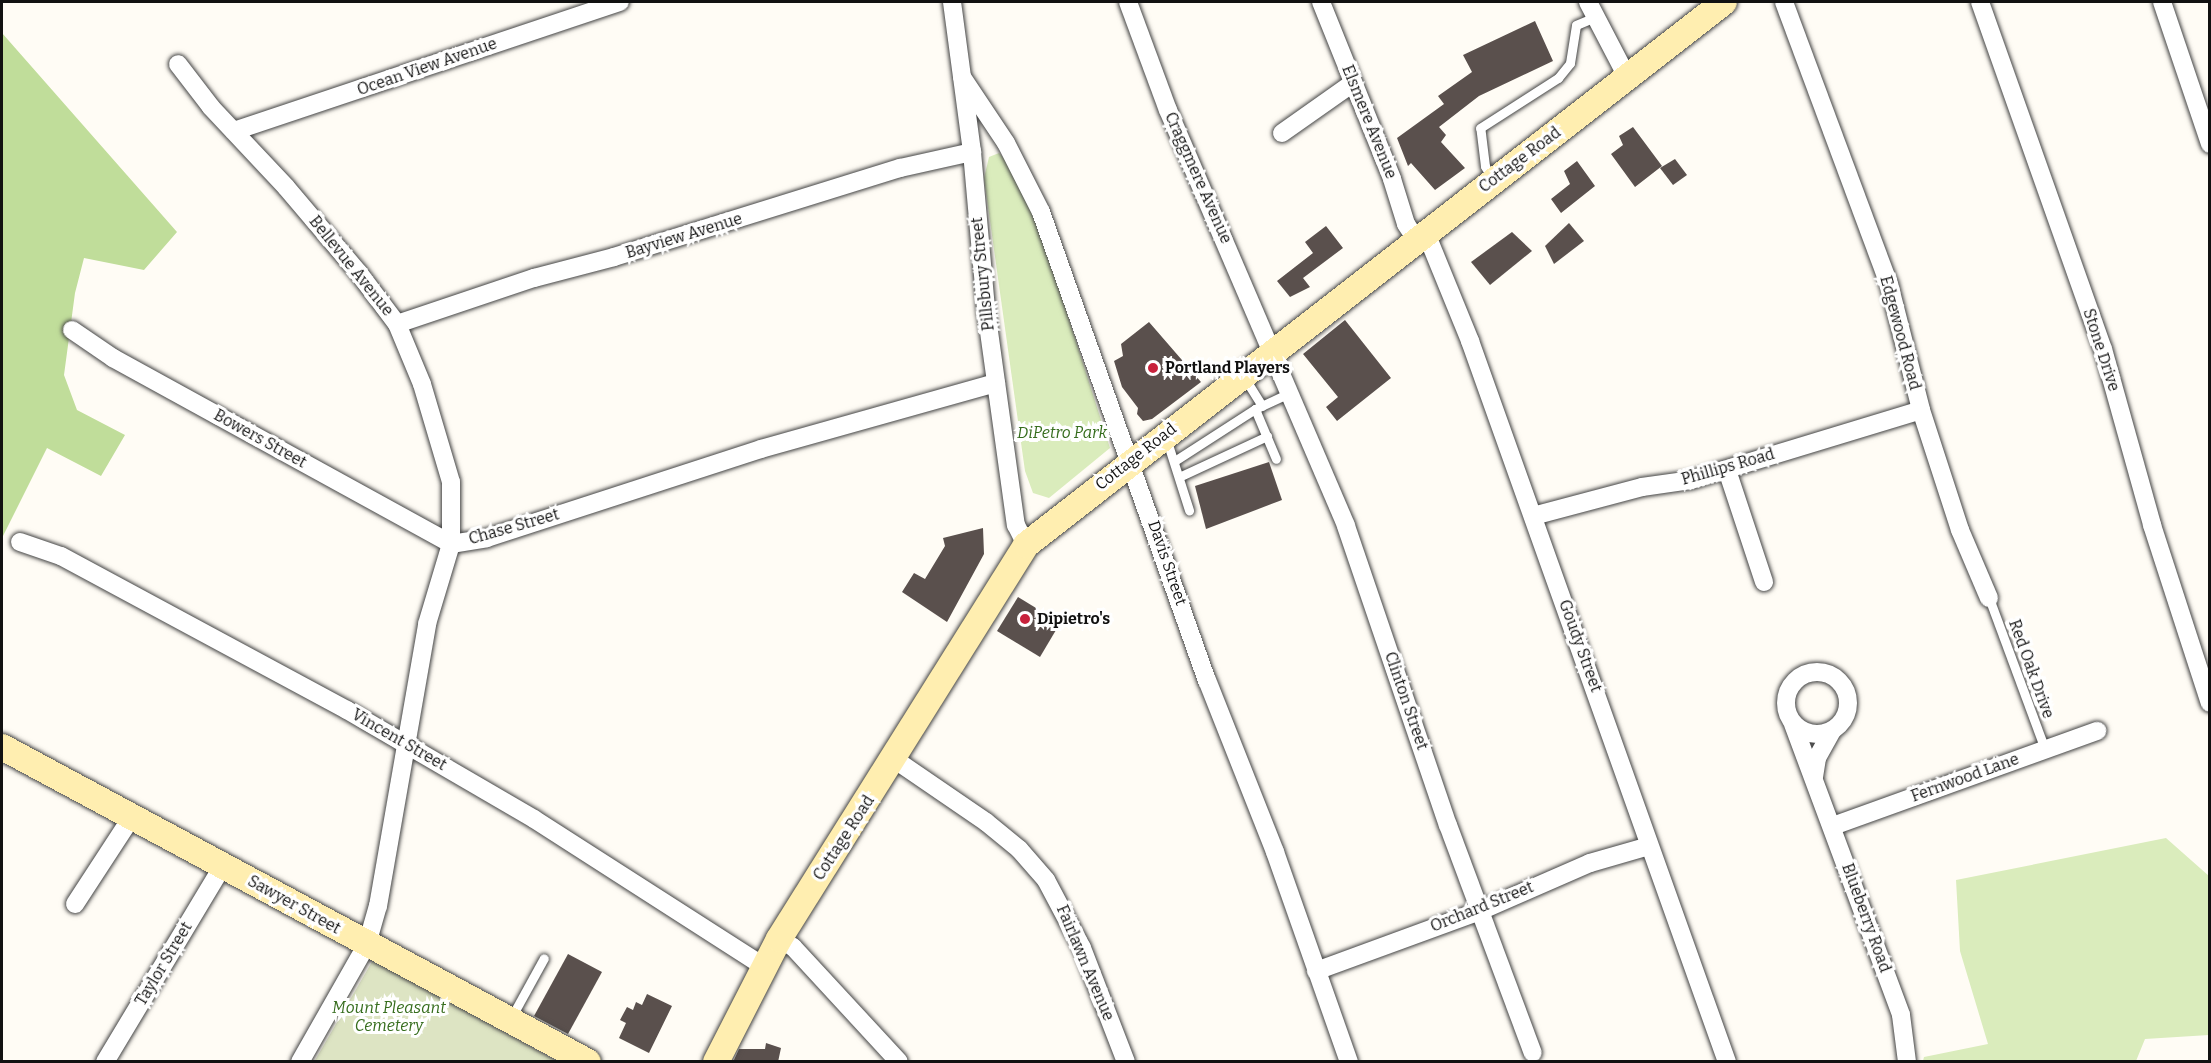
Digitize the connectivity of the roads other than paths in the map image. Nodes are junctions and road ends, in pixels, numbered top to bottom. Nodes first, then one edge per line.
1 (620, 2) edge
2 (952, 2) edge
3 (1128, 2) edge
4 (1321, 2) edge
5 (1724, 2) edge
6 (1784, 2) edge
7 (1980, 2) edge
8 (2162, 2) edge
9 (1592, 10) edge
10 (178, 64) dead end
11 (962, 77) junction
12 (1627, 77) junction
13 (1353, 83) junction
14 (2206, 124) edge
15 (234, 131) junction
16 (1282, 133) dead end
17 (2210, 144) edge
18 (972, 152) junction
19 (1493, 180) junction
20 (1421, 237) junction
21 (397, 324) junction
22 (72, 330) dead end
23 (1273, 352) junction
24 (1243, 375) junction
25 (996, 383) junction
26 (1291, 392) junction
27 (1258, 407) junction
28 (1921, 410) junction
29 (1164, 435) junction
30 (1267, 436) junction
31 (1276, 459) dead end
32 (1131, 460) junction
33 (1176, 460) junction
34 (1727, 470) junction
35 (1181, 476) junction
36 (1189, 510) dead end
37 (1533, 516) junction
38 (20, 542) dead end
39 (451, 544) junction
40 (1026, 545) junction
41 (1764, 582) dead end
42 (1989, 598) joint
43 (2210, 703) edge
44 (1793, 724) junction
45 (1832, 731) junction
46 (2097, 731) dead end
47 (406, 743) junction
48 (2, 747) edge
49 (2045, 749) junction
50 (894, 759) junction
51 (1814, 777) junction
52 (130, 818) junction
53 (1833, 826) junction
54 (1649, 846) junction
55 (223, 866) junction
56 (75, 904) dead end
57 (1480, 911) junction
58 (778, 939) junction
59 (367, 944) junction
60 (544, 958) dead end
61 (763, 966) junction
62 (1316, 971) junction
63 (510, 1020) junction
64 (1533, 1053) dead end
65 (105, 1062) edge
66 (300, 1062) edge
67 (588, 1062) edge
68 (716, 1062) edge
69 (899, 1062) edge
70 (1126, 1062) edge
71 (1349, 1062) edge
72 (1727, 1062) edge
73 (1907, 1062) edge

1 - 15 street, Ocean View Avenue
2 - 11 street, Pillsbury Street
3 - 23 street, Craggmere Avenue
4 - 13 street, Elsmere Avenue
5 - 12 street, Cottage Road
6 - 28 street, Edgewood Road
7 - 43 street, Stone Drive
8 - 14 street
9 - 12 street
9 - 19 lane
10 - 15 street, Bellevue Avenue
11 - 18 street, Pillsbury Street
11 - 32 street, Davis Street
12 - 19 street, Cottage Road
13 - 16 street
13 - 20 street, Elsmere Avenue
14 - 17 street
15 - 21 street, Bellevue Avenue
18 - 21 street, Bayview Avenue
18 - 25 street, Pillsbury Street
19 - 20 street, Cottage Road
20 - 23 street, Cottage Road
20 - 37 street, Goudy Street
21 - 39 street, Bellevue Avenue
22 - 39 street, Bowers Street
23 - 24 street, Cottage Road
23 - 26 street, Clinton Street
24 - 27 lane
24 - 29 street, Cottage Road
25 - 39 street, Chase Street
25 - 40 street, Pillsbury Street
26 - 27 lane
26 - 57 street, Clinton Street
27 - 30 lane
27 - 33 lane
28 - 34 street, Phillips Road
28 - 42 street, Edgewood Road
29 - 32 street, Cottage Road
29 - 33 lane
30 - 31 lane
30 - 35 lane
32 - 40 street, Cottage Road
32 - 62 street, Davis Street
33 - 35 lane
34 - 37 street, Phillips Road
34 - 41 street
35 - 36 lane
37 - 54 street, Goudy Street
38 - 47 street, Vincent Street
39 - 47 street, Chase Street
40 - 50 street, Cottage Road
42 - 49 lane, Red Oak Drive
44 - 45 street
44 - 45 street, Blueberry Road
44 - 51 street, Blueberry Road
45 - 51 street, Blueberry Road
46 - 49 street, Fernwood Lane
47 - 59 street, Chase Street
47 - 61 street, Vincent Street
48 - 52 street, Sawyer Street
49 - 53 street, Fernwood Lane
50 - 58 street, Cottage Road
50 - 70 street, Fairlawn Avenue
51 - 53 street, Blueberry Road
52 - 55 street, Sawyer Street
52 - 56 street
53 - 73 street, Blueberry Road
54 - 57 street, Orchard Street
54 - 72 street, Goudy Street
55 - 59 street, Sawyer Street
55 - 65 street, Taylor Street
57 - 62 street, Orchard Street
57 - 64 street, Clinton Street
58 - 61 street, Cottage Road
58 - 69 street
59 - 63 street, Sawyer Street
59 - 66 street, Chase Street
60 - 63 lane
61 - 68 street, Cottage Road
62 - 71 street, Davis Street
63 - 67 street, Sawyer Street

